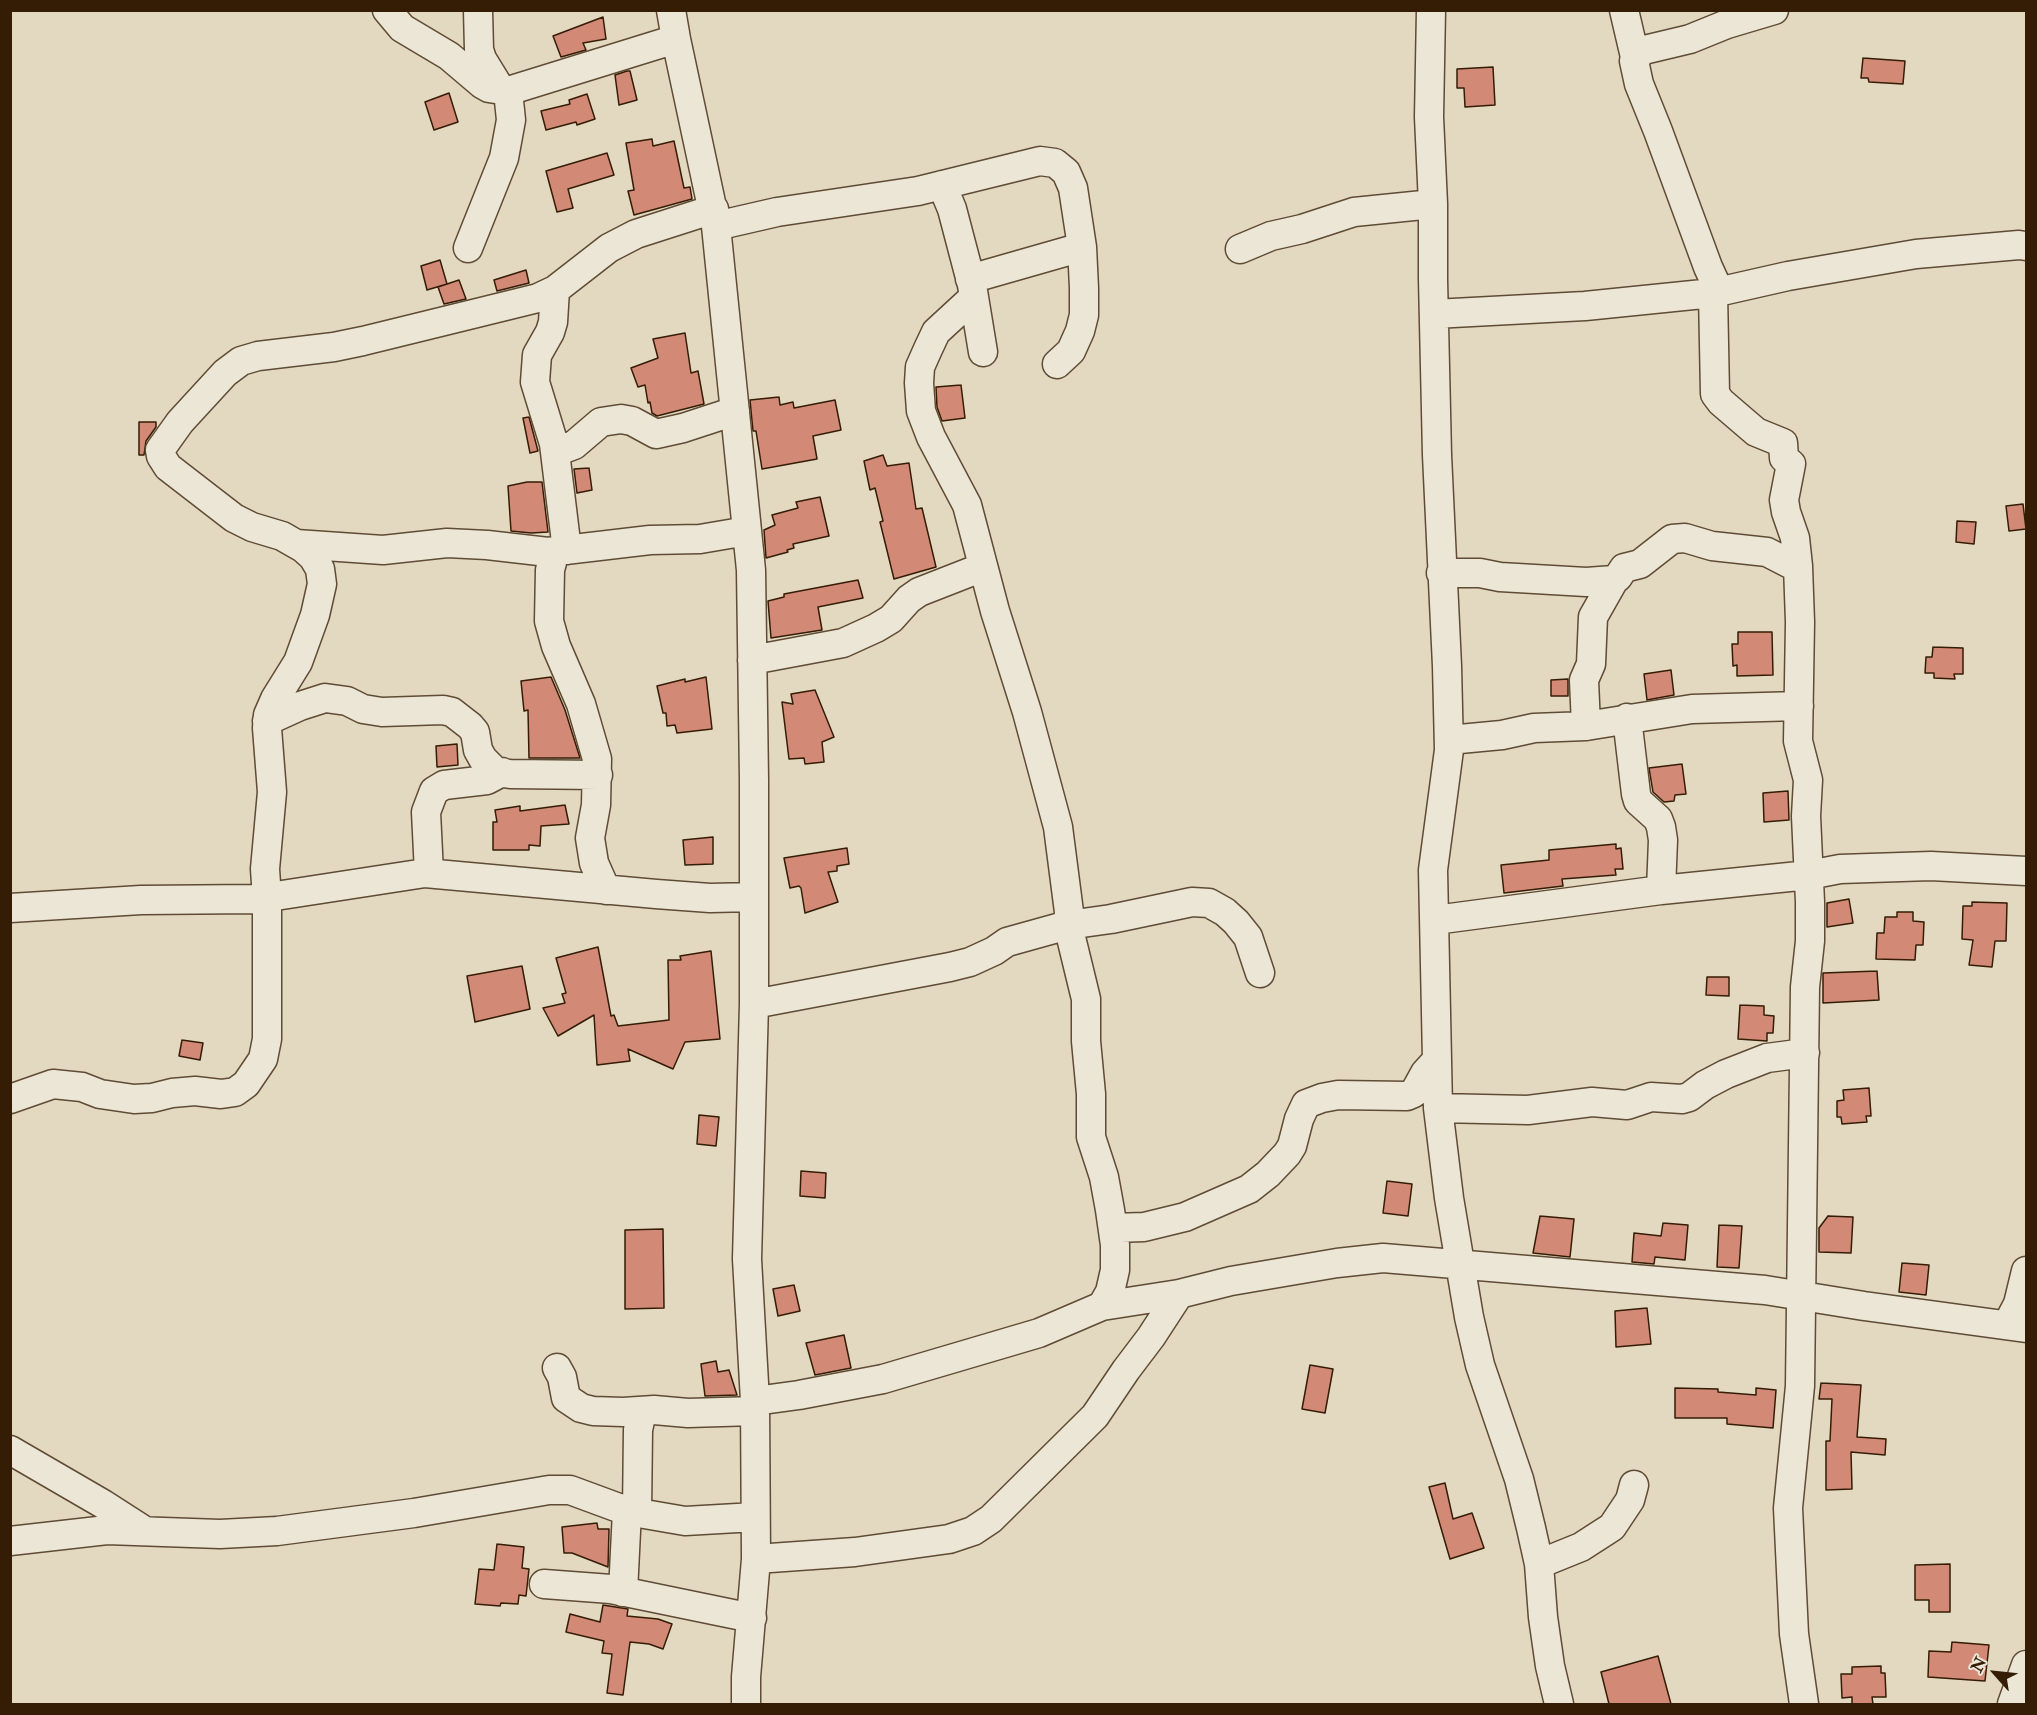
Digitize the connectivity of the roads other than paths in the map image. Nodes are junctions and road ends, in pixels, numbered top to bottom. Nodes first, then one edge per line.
1 (387, 10) edge
2 (478, 10) edge
3 (672, 10) edge
4 (1431, 10) edge
5 (1624, 10) edge
6 (1774, 10) edge
7 (676, 39) junction
8 (1635, 57) junction
9 (505, 90) junction
10 (942, 185) junction
11 (1433, 204) junction
12 (715, 218) junction
13 (2026, 246) edge
14 (1082, 247) junction
15 (468, 248) dead end
16 (1240, 249) dead end
17 (972, 288) junction
18 (555, 290) junction
19 (1716, 292) junction
20 (1434, 314) junction
21 (983, 352) dead end
22 (1057, 364) dead end
23 (735, 411) junction
24 (555, 452) junction
25 (747, 531) junction
26 (296, 544) junction
27 (561, 550) junction
28 (983, 567) junction
29 (1798, 568) junction
30 (1441, 573) junction
31 (1614, 580) junction
32 (752, 660) junction
33 (1799, 706) junction
34 (1628, 718) junction
35 (267, 721) junction
36 (1586, 726) junction
37 (1449, 740) junction
38 (502, 772) junction
39 (598, 775) junction
40 (2026, 872) edge
41 (429, 873) junction
42 (1800, 885) junction
43 (606, 890) junction
44 (1661, 890) junction
45 (754, 897) junction
46 (267, 898) junction
47 (10, 908) edge
48 (1435, 920) junction
49 (1068, 926) junction
50 (1260, 973) dead end
51 (754, 1004) junction
52 (1805, 1053) junction
53 (1436, 1061) junction
54 (10, 1099) edge
55 (1438, 1108) junction
56 (1113, 1228) junction
57 (1460, 1266) junction
58 (2026, 1271) edge
59 (1179, 1294) junction
60 (1800, 1295) junction
61 (1102, 1306) junction
62 (2017, 1326) edge
63 (556, 1368) dead end
64 (755, 1406) junction
65 (642, 1411) junction
66 (10, 1450) edge
67 (1634, 1485) dead end
68 (632, 1512) junction
69 (755, 1517) junction
70 (147, 1533) junction
71 (10, 1541) edge
72 (756, 1559) junction
73 (1539, 1564) junction
74 (544, 1584) dead end
75 (623, 1592) junction
76 (752, 1618) junction
77 (2026, 1665) edge
78 (746, 1704) edge
79 (1559, 1704) edge
80 (1804, 1704) edge
81 (2012, 1704) edge

1 - 9 street
2 - 9 street
3 - 7 street
4 - 11 street
5 - 8 street
6 - 8 street
7 - 9 street
7 - 12 street
8 - 19 street
9 - 15 street
10 - 12 street
10 - 14 street
10 - 17 street
11 - 16 street
11 - 20 street
12 - 18 street
12 - 23 street
13 - 19 street
14 - 17 street
14 - 22 street
17 - 21 street
17 - 28 street
18 - 24 street
18 - 26 street
19 - 20 street
19 - 29 street
20 - 30 street
23 - 24 street
23 - 25 street
24 - 27 street
25 - 27 street
25 - 32 street
26 - 27 street
26 - 35 street
27 - 39 street
28 - 32 street
28 - 49 street
29 - 31 street
29 - 33 street
30 - 31 street
30 - 37 street
31 - 36 street
32 - 45 street
33 - 34 street
33 - 42 street
34 - 36 street
34 - 44 street
35 - 38 street
35 - 46 street
36 - 37 street
37 - 48 street
38 - 39 street
38 - 41 street
39 - 43 street
40 - 42 street
41 - 43 street
41 - 46 street
42 - 44 street
42 - 52 street
43 - 45 street
44 - 48 street
45 - 51 street
46 - 47 street
46 - 54 street
48 - 53 street
49 - 50 street
49 - 51 street
49 - 56 street
51 - 64 street
52 - 55 street
52 - 60 street
53 - 55 street
53 - 56 street
55 - 57 street
56 - 61 street
57 - 59 street
57 - 60 street
57 - 73 street
58 - 62 street
59 - 61 street
59 - 72 street
60 - 62 street
60 - 80 street
61 - 64 street
63 - 65 street
64 - 65 street
64 - 69 street
65 - 68 street
66 - 70 street
67 - 73 street
68 - 69 street
68 - 70 street
68 - 75 street
69 - 72 street
70 - 71 street
72 - 76 street
73 - 79 street
74 - 75 street
75 - 76 street
76 - 78 street
77 - 81 street

